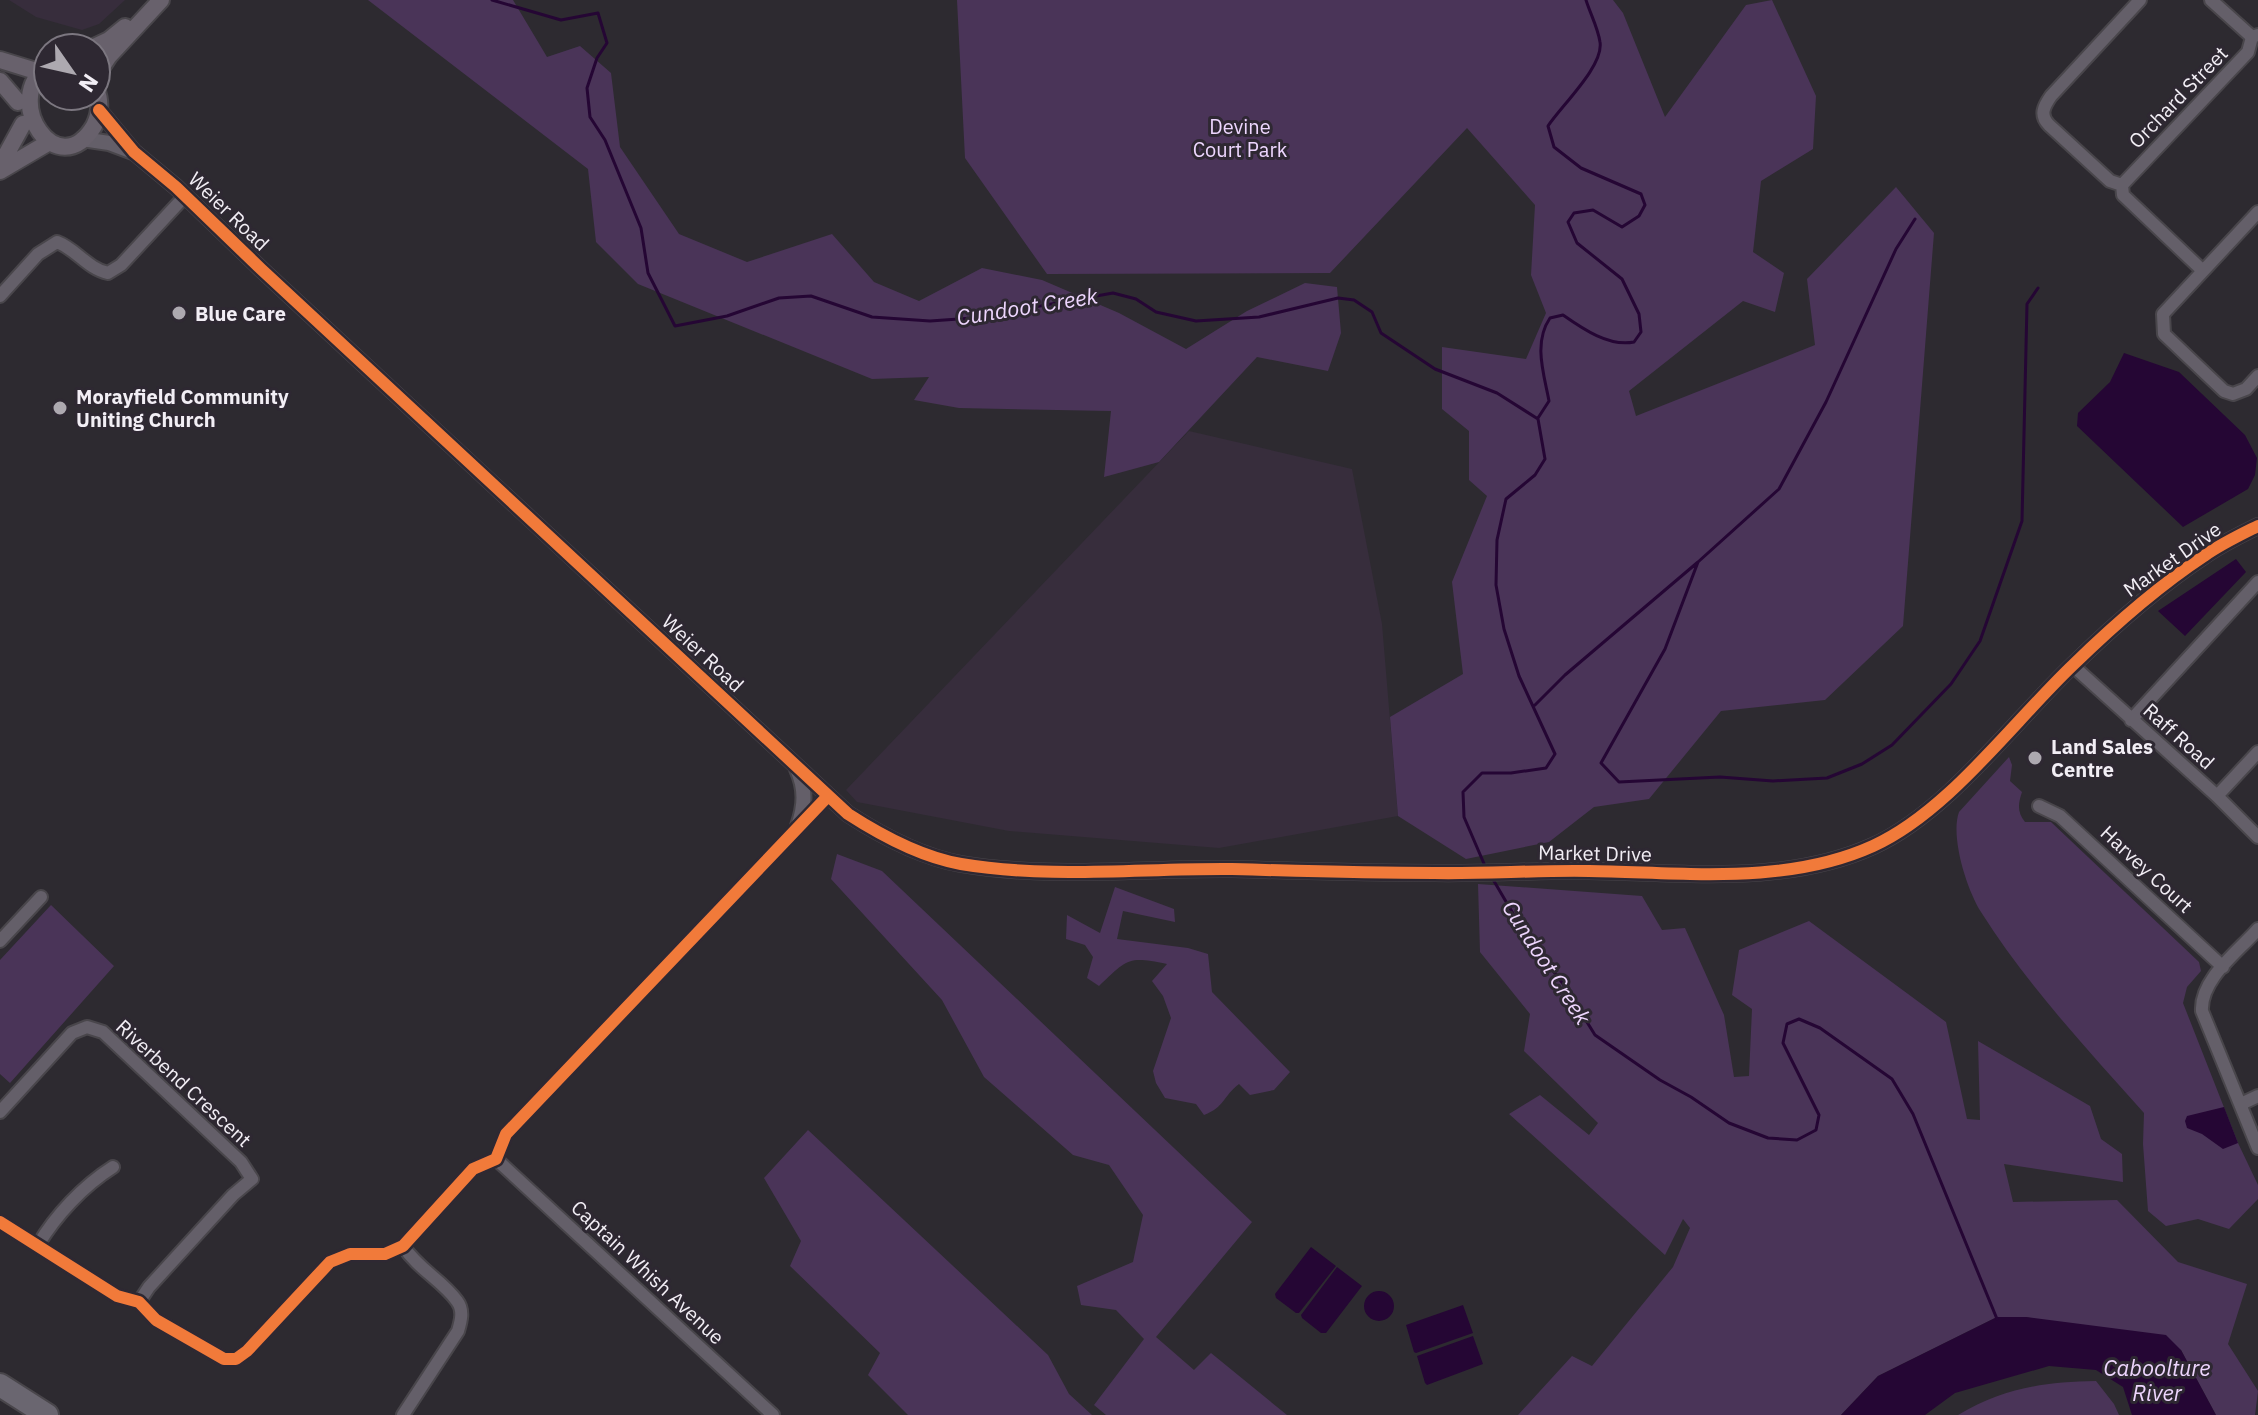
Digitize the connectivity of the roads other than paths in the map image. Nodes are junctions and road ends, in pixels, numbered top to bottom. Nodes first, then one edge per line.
1 (152, 0) edge
2 (161, 0) edge
3 (2140, 0) edge
4 (2211, 0) edge
5 (2255, 36) edge
6 (112, 38) edge
7 (112, 53) edge
8 (0, 60) edge
9 (32, 66) edge
10 (32, 78) edge
11 (0, 81) edge
12 (18, 102) junction
13 (99, 112) edge
14 (101, 112) edge
15 (23, 124) junction
16 (82, 139) junction
17 (46, 144) junction
18 (134, 152) junction
19 (0, 169) edge
20 (2122, 185) junction
21 (185, 196) junction
22 (2258, 212) edge
23 (2202, 270) junction
24 (0, 296) edge
25 (2258, 376) edge
26 (2258, 526) edge
27 (2258, 582) edge
28 (2072, 665) junction
29 (2131, 720) junction
30 (2258, 752) edge
31 (796, 767) junction
32 (828, 796) junction
33 (2217, 796) junction
34 (2039, 806) dead end
35 (798, 826) junction
36 (2258, 837) edge
37 (41, 897) dead end
38 (2258, 929) edge
39 (0, 941) edge
40 (2223, 967) junction
41 (2258, 1096) edge
42 (2241, 1104) junction
43 (0, 1112) edge
44 (2258, 1148) edge
45 (496, 1159) junction
46 (113, 1167) dead end
47 (0, 1222) edge
48 (38, 1245) junction
49 (403, 1246) junction
50 (139, 1302) junction
51 (0, 1370) edge
52 (0, 1385) edge
53 (42, 1412) edge
54 (403, 1415) edge
55 (773, 1415) edge

1 - 6 main road
2 - 7 main road
3 - 20 street
4 - 5 street
5 - 20 street, Orchard Street
8 - 9 main road
10 - 12 main road
11 - 12 main road
12 - 15 main road
13 - 16 main road
14 - 18 street, Weier Road
15 - 17 main road
15 - 19 main road
16 - 17 main road
16 - 18 street, Weier Road
17 - 19 main road
18 - 21 street, Weier Road
20 - 23 street
21 - 24 street
21 - 31 street, Weier Road
22 - 23 street
23 - 25 street
26 - 28 street, Market Drive
27 - 29 street
28 - 29 street, Raff Road
28 - 32 street, Market Drive
29 - 33 street, Raff Road
30 - 33 street
31 - 32 street, Weier Road
31 - 35 street
32 - 35 street
33 - 36 street, Raff Road
34 - 40 street, Harvey Court
35 - 45 street
37 - 39 street
38 - 40 street
40 - 42 street
41 - 42 street
42 - 44 street
43 - 50 street, Riverbend Crescent
45 - 49 street
45 - 55 street, Captain Whish Avenue
46 - 48 street
47 - 48 street
48 - 50 street
49 - 50 street
49 - 54 street
51 - 53 highway
52 - 53 highway

